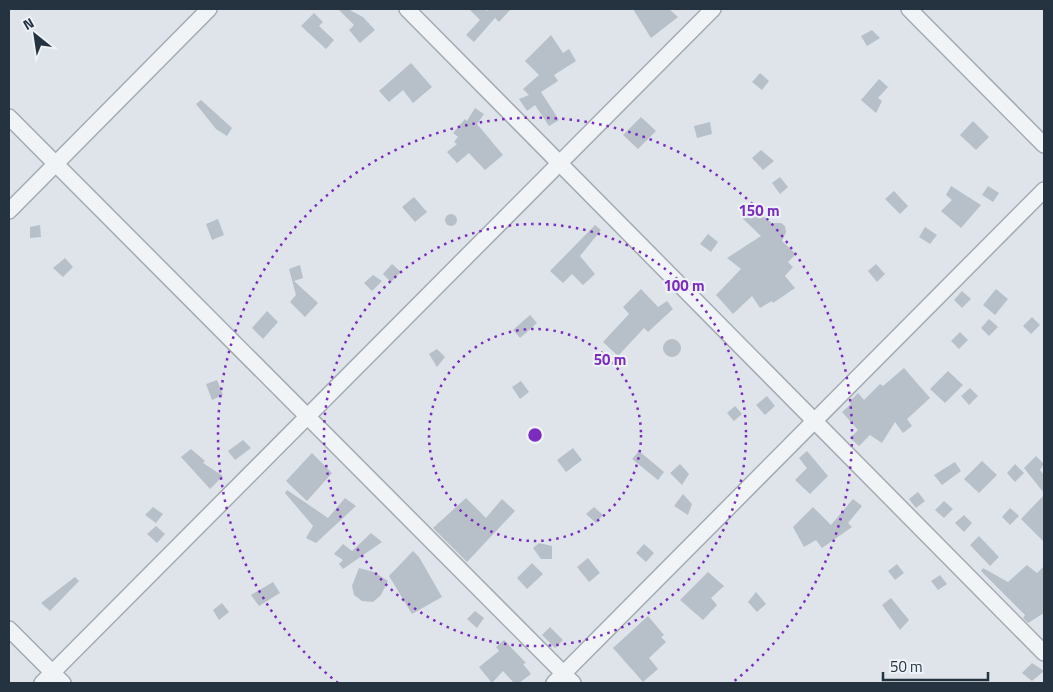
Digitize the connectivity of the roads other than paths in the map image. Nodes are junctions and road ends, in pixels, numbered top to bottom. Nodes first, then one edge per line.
1 (209, 9) edge
2 (407, 9) edge
3 (713, 9) edge
4 (910, 9) edge
5 (9, 117) edge
6 (1044, 145) edge
7 (560, 163) junction
8 (56, 164) junction
9 (1044, 190) edge
10 (9, 211) edge
11 (307, 417) junction
12 (815, 421) junction
13 (9, 629) edge
14 (1044, 653) edge
15 (52, 680) edge
16 (563, 680) edge

1 - 8 street
2 - 7 street
3 - 7 street
4 - 6 street
5 - 8 street
7 - 11 street
7 - 12 street
8 - 10 street
8 - 11 street
9 - 12 street
11 - 15 street
11 - 16 street
12 - 14 street
12 - 16 street
13 - 15 street

